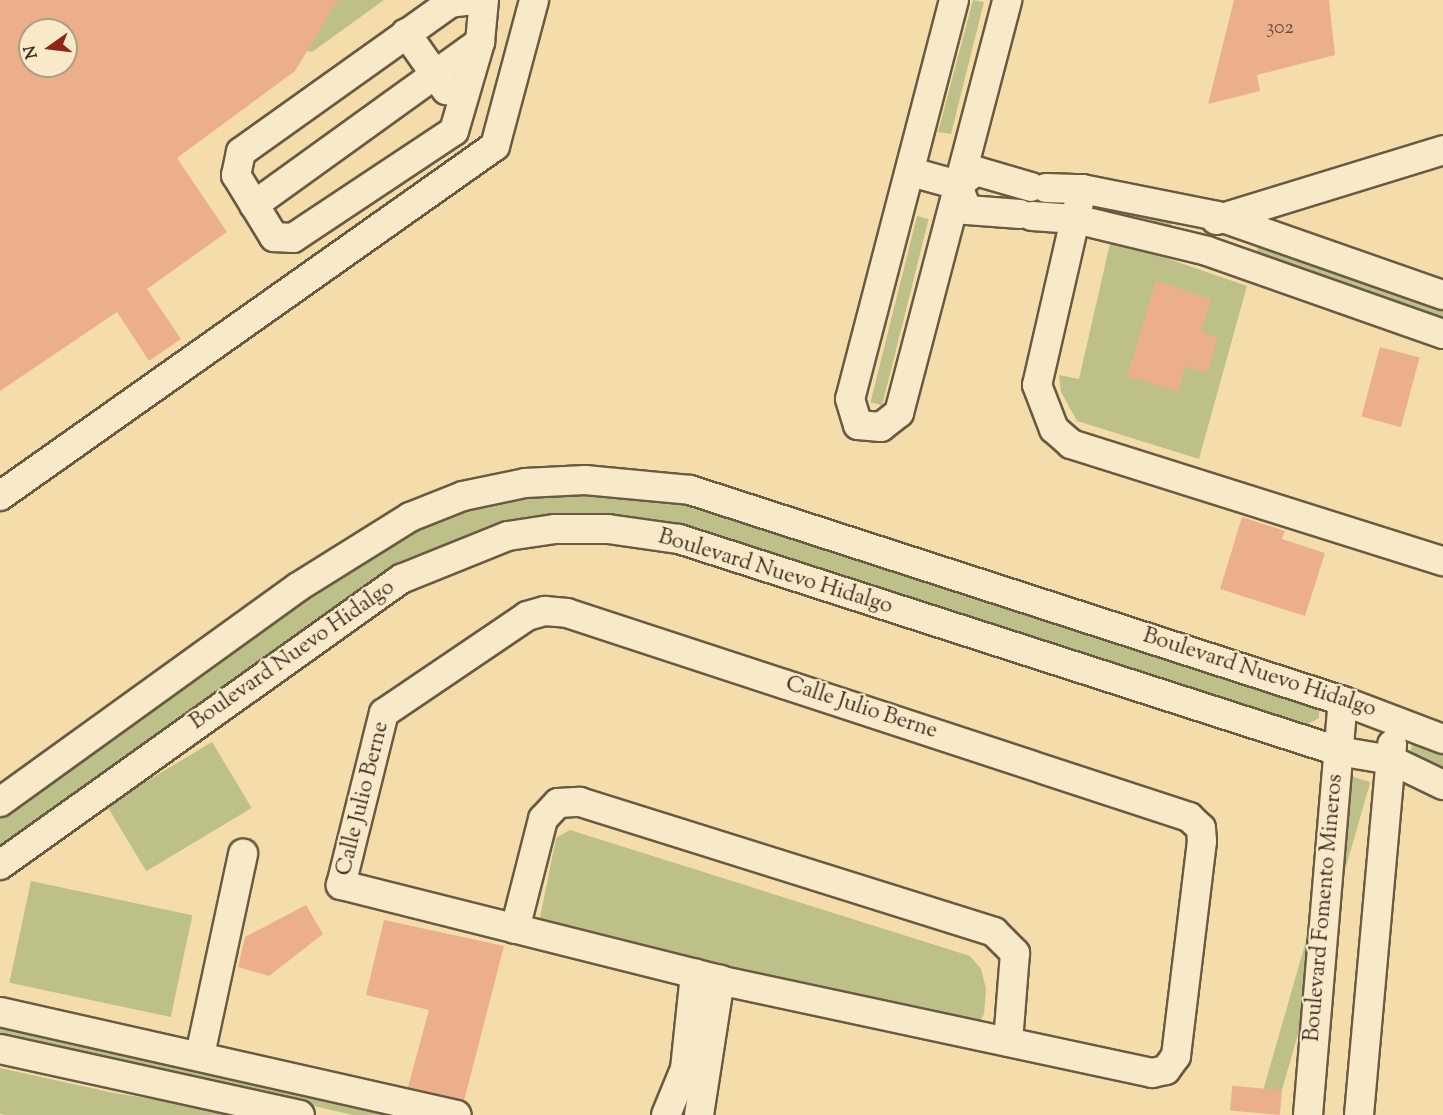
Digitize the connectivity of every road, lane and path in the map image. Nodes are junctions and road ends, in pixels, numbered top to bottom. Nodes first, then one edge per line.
1 (472, 0) edge
2 (484, 0) edge
3 (534, 0) edge
4 (954, 0) edge
5 (1007, 0) edge
6 (406, 33) junction
7 (480, 42) junction
8 (435, 76) junction
9 (462, 111) junction
10 (1443, 150) edge
11 (911, 172) junction
12 (958, 185) junction
13 (1082, 189) junction
14 (255, 205) junction
15 (1217, 216) junction
16 (1075, 219) junction
17 (1207, 251) junction
18 (1443, 295) edge
19 (1443, 334) edge
20 (0, 496) edge
21 (1443, 561) edge
22 (1343, 701) junction
23 (1394, 718) junction
24 (1443, 739) edge
25 (1338, 751) junction
26 (1391, 760) junction
27 (1443, 785) edge
28 (0, 802) edge
29 (243, 854) dead end
30 (0, 866) edge
31 (515, 929) junction
32 (707, 977) junction
33 (0, 1012) edge
34 (1008, 1042) junction
35 (0, 1049) edge
36 (200, 1055) junction
37 (695, 1071) junction
38 (300, 1115) edge
39 (457, 1115) edge
40 (666, 1115) edge
41 (699, 1115) edge
42 (1308, 1115) edge
43 (1359, 1115) edge

1 - 6 street
2 - 7 street
3 - 20 street
4 - 11 street
5 - 12 street
6 - 8 street
6 - 14 street
7 - 8 street
7 - 9 street
8 - 9 street
8 - 14 street
9 - 14 street
10 - 15 street
11 - 12 street
11 - 12 street
12 - 13 street
12 - 16 street
13 - 15 street
13 - 16 street
15 - 17 street
15 - 18 street
16 - 17 street
16 - 21 street
17 - 19 street
22 - 23 street, Boulevard Nuevo Hidalgo
22 - 25 street, Boulevard Fomento Mineros
22 - 28 street, Boulevard Nuevo Hidalgo
23 - 24 street, Boulevard Nuevo Hidalgo
23 - 26 street
25 - 26 street, Boulevard Nuevo Hidalgo
25 - 30 street, Boulevard Nuevo Hidalgo
25 - 42 street, Boulevard Fomento Mineros
26 - 27 street, Boulevard Nuevo Hidalgo
26 - 43 street
29 - 36 street
31 - 32 street, Calle Julio Berne
31 - 34 street
31 - 34 street, Calle Julio Berne
32 - 34 street, Calle Julio Berne
32 - 37 street
33 - 36 street
35 - 38 street
36 - 39 street
37 - 40 street
37 - 41 street

